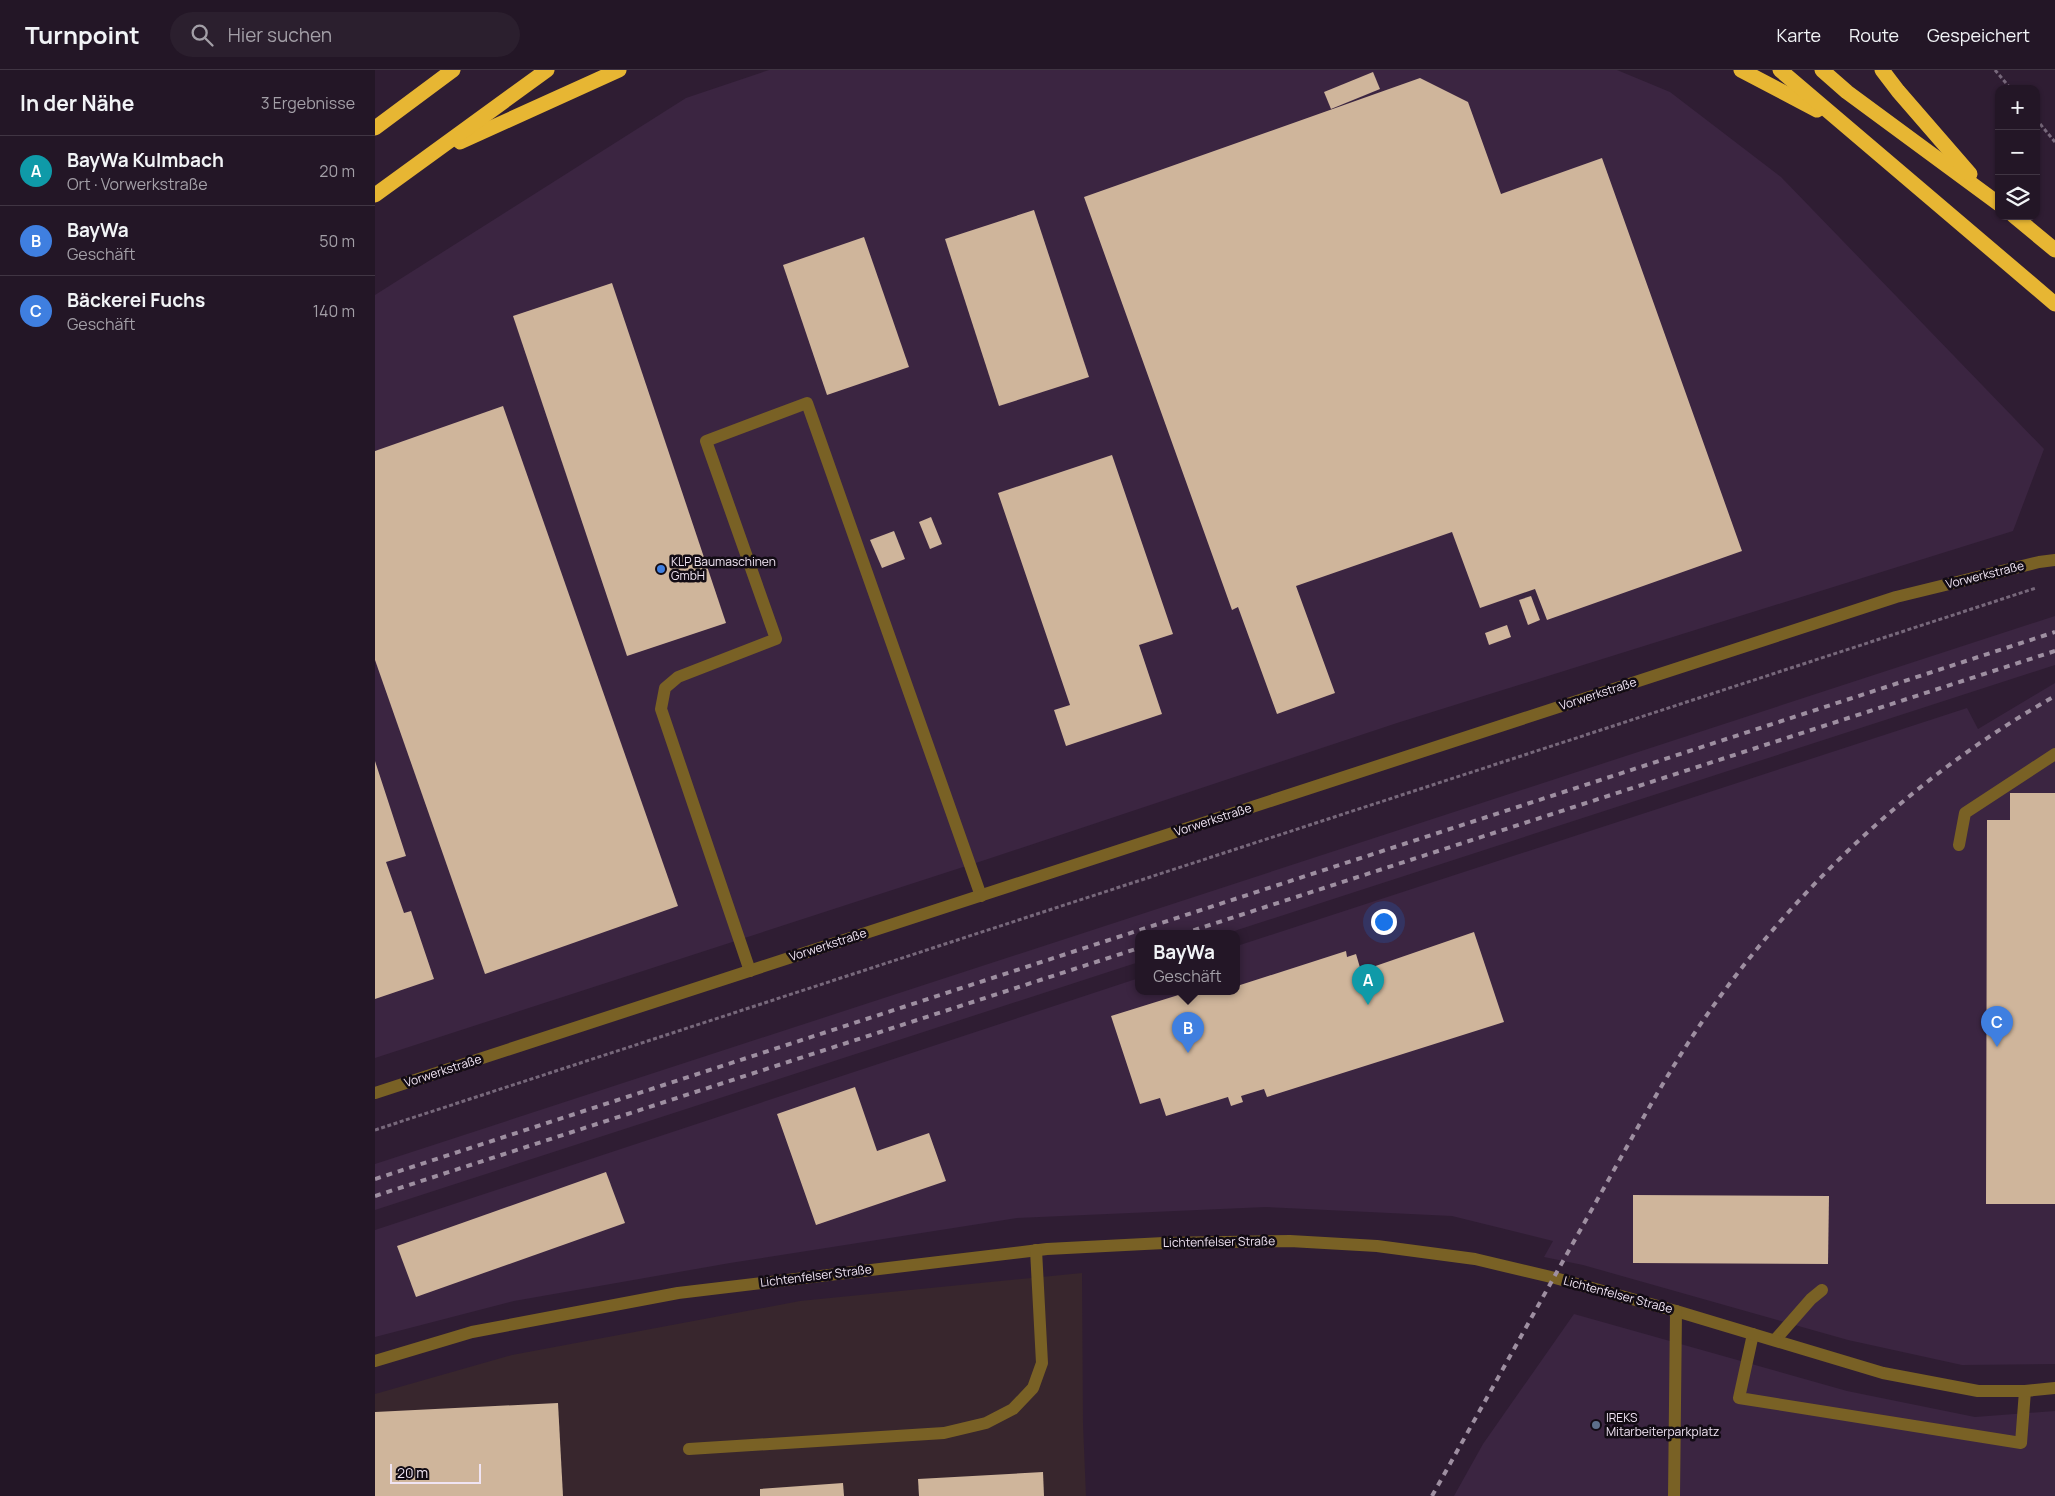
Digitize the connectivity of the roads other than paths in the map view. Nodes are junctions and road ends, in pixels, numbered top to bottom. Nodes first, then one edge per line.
1 (453, 70) edge
2 (547, 70) edge
3 (619, 70) edge
4 (1741, 70) edge
5 (1780, 70) edge
6 (1822, 70) edge
7 (1882, 70) edge
8 (1838, 121) junction
9 (375, 128) edge
10 (431, 155) junction
11 (375, 195) edge
12 (1993, 199) edge
13 (2019, 220) edge
14 (2055, 250) edge
15 (2055, 304) edge
16 (2055, 560) edge
17 (2055, 754) edge
18 (1959, 845) dead end
19 (981, 896) junction
20 (751, 971) junction
21 (375, 1093) edge
22 (1036, 1250) junction
23 (1823, 1290) dead end
24 (1676, 1311) junction
25 (1753, 1334) junction
26 (1775, 1340) junction
27 (375, 1361) edge
28 (2055, 1388) edge
29 (2025, 1391) junction
30 (689, 1449) dead end
31 (1674, 1496) edge

1 - 9 highway
2 - 10 highway
3 - 10 highway
4 - 8 highway
5 - 8 highway
6 - 12 highway
7 - 12 highway
8 - 15 highway
10 - 11 highway
13 - 14 highway
16 - 19 street, Vorwerkstraße
17 - 18 street
19 - 20 street, Vorwerkstraße
19 - 20 street
20 - 21 street, Vorwerkstraße
22 - 24 street, Lichtenfelser Straße
22 - 27 street, Lichtenfelser Straße
22 - 30 street
23 - 26 street
24 - 25 street, Lichtenfelser Straße
24 - 31 street
25 - 26 street, Lichtenfelser Straße
25 - 29 street
26 - 29 street, Lichtenfelser Straße
28 - 29 street, Lichtenfelser Straße

